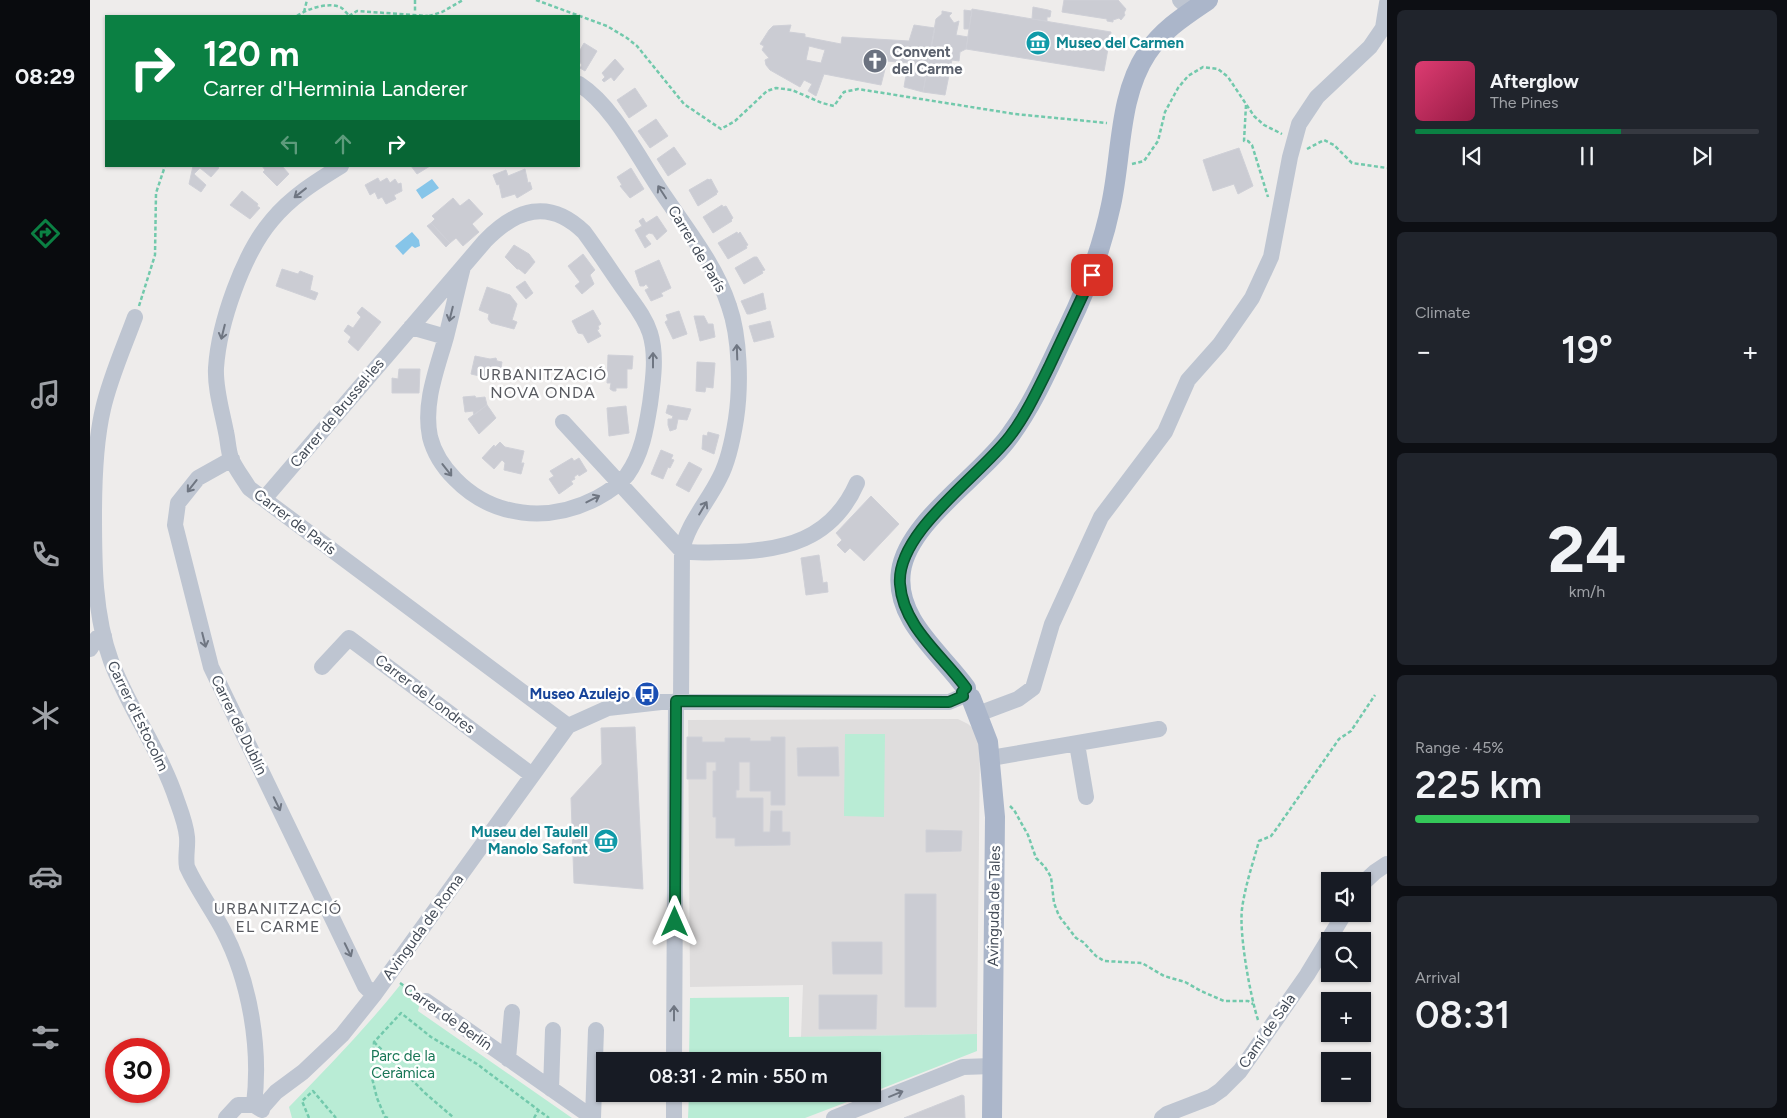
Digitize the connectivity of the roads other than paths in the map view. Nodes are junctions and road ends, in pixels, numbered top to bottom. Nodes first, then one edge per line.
1 (1387, 3) edge
2 (1193, 4) edge
3 (580, 85) edge
4 (339, 167) edge
5 (463, 267) junction
6 (135, 317) road end
7 (411, 327) junction
8 (446, 337) junction
9 (564, 422) dead end
10 (232, 459) junction
11 (620, 482) junction
12 (857, 484) dead end
13 (264, 499) junction
14 (682, 551) junction
15 (104, 636) junction
16 (90, 649) edge
17 (322, 667) dead end
18 (970, 699) junction
19 (678, 701) junction
20 (568, 726) junction
21 (1159, 729) dead end
22 (1077, 744) junction
23 (991, 758) junction
24 (532, 775) junction
25 (1086, 797) dead end
26 (1387, 864) edge
27 (1371, 876) edge
28 (1339, 922) edge
29 (374, 995) junction
30 (426, 1001) road end
31 (512, 1012) dead end
32 (553, 1030) dead end
33 (596, 1030) dead end
34 (674, 1052) edge
35 (508, 1059) junction
36 (992, 1066) junction
37 (551, 1088) junction
38 (674, 1102) edge
39 (261, 1110) edge
40 (226, 1118) edge
41 (593, 1118) edge
42 (674, 1118) edge
43 (834, 1118) edge
44 (992, 1118) edge
45 (1162, 1118) edge

1 - 18 street, Avinguda de Roma
2 - 18 main road
14 -> 3 street, Carrer de París
4 -> 10 street, Carrer de París
5 - 7 street, Carrer de Brussel·les
5 -> 8 street, Carrer de Brussel·les
11 -> 5 street, Carrer de Brussel·les
6 - 15 street, Carrer d'Estocolm
7 - 8 street
7 - 13 street, Carrer de Brussel·les
8 -> 11 street, Carrer de Brussel·les
9 - 11 street
10 - 13 street, Carrer de París
10 -> 29 street, Carrer de Dublín
11 - 14 street
12 - 14 street
13 - 20 street, Carrer de París
14 - 19 street, Carrer de París
15 - 16 street
15 - 39 street, Carrer d'Estocolm
17 - 24 street, Carrer de Londres
18 - 19 street, Avinguda de Roma
18 - 23 main road, Avinguda de Tales
19 - 20 street, Avinguda de Roma
34 -> 19 street, Carrer de París
20 - 24 street, Avinguda de Roma
21 - 22 street
22 - 23 street
22 - 25 street
23 - 36 main road, Avinguda de Tales
24 - 29 street, Avinguda de Roma
26 - 27 street
28 - 45 street, Camí de Sala
29 - 39 street, Avinguda de Roma
30 - 35 street, Carrer de Berlín
31 - 35 street, Carrer de Berlín
32 - 37 street
33 - 41 street, Carrer de Berlín
35 - 37 street, Carrer de Berlín
43 -> 36 street
36 - 44 main road, Avinguda de Tales
37 - 41 street, Carrer de Berlín
38 - 42 street
39 - 40 street

